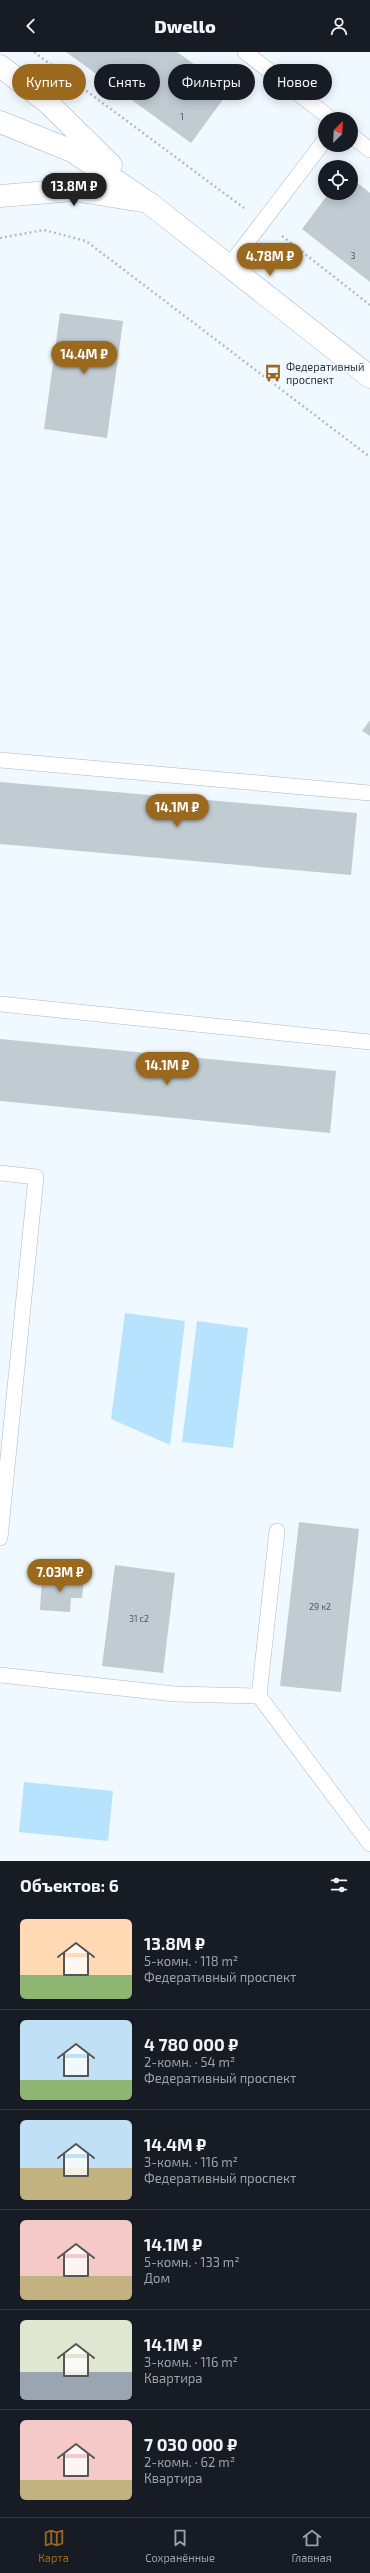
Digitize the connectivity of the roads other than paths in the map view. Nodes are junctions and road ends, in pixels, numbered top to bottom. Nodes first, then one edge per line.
1 (245, 52) edge
2 (0, 66) edge
3 (322, 112) edge
4 (0, 122) edge
5 (358, 141) edge
6 (318, 149) edge
7 (370, 150) edge
8 (0, 196) edge
9 (149, 203) junction
10 (229, 266) junction
11 (370, 377) edge
12 (0, 760) edge
13 (370, 793) edge
14 (0, 1004) edge
15 (370, 1042) edge
16 (0, 1173) edge
17 (277, 1531) dead end
18 (0, 1538) edge
19 (0, 1675) edge
20 (259, 1696) junction
21 (370, 1844) edge

1 - 3 lane
2 - 9 street
4 - 9 street
5 - 7 lane
6 - 10 lane
8 - 9 street
9 - 10 street
10 - 11 street
12 - 13 lane
14 - 15 lane
16 - 18 lane
17 - 20 lane
19 - 20 lane
20 - 21 lane

